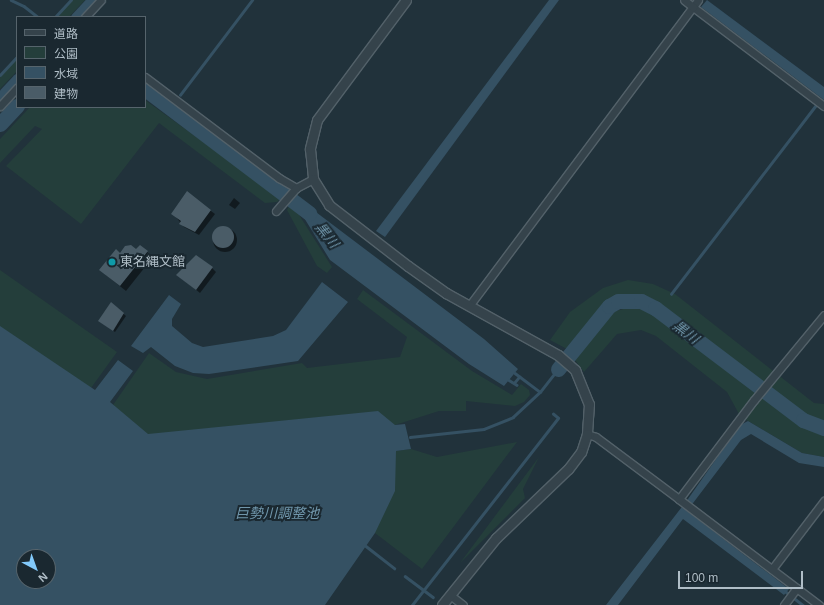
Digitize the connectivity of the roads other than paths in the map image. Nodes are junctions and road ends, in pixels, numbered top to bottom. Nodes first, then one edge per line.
1 (101, 0) edge
2 (406, 0) edge
3 (684, 0) edge
4 (698, 0) edge
5 (693, 7) junction
6 (86, 16) edge
7 (146, 78) edge
8 (16, 89) edge
9 (0, 106) edge
10 (824, 106) edge
11 (313, 179) junction
12 (296, 188) junction
13 (276, 211) dead end
14 (469, 306) junction
15 (824, 315) edge
16 (588, 434) junction
17 (681, 500) junction
18 (824, 501) edge
19 (772, 569) junction
20 (793, 593) junction
21 (450, 595) junction
22 (442, 605) edge
23 (463, 605) edge
24 (784, 605) edge
25 (819, 605) edge

1 - 6 street
2 - 11 street
3 - 5 street
4 - 5 street
5 - 10 street
5 - 14 street
7 - 12 street
8 - 9 street
11 - 12 street
11 - 14 street
12 - 13 street
14 - 16 street
15 - 17 street
16 - 17 street
16 - 21 street
17 - 19 street
18 - 19 street
19 - 20 street
20 - 24 street
20 - 25 street
21 - 22 street
21 - 23 street

